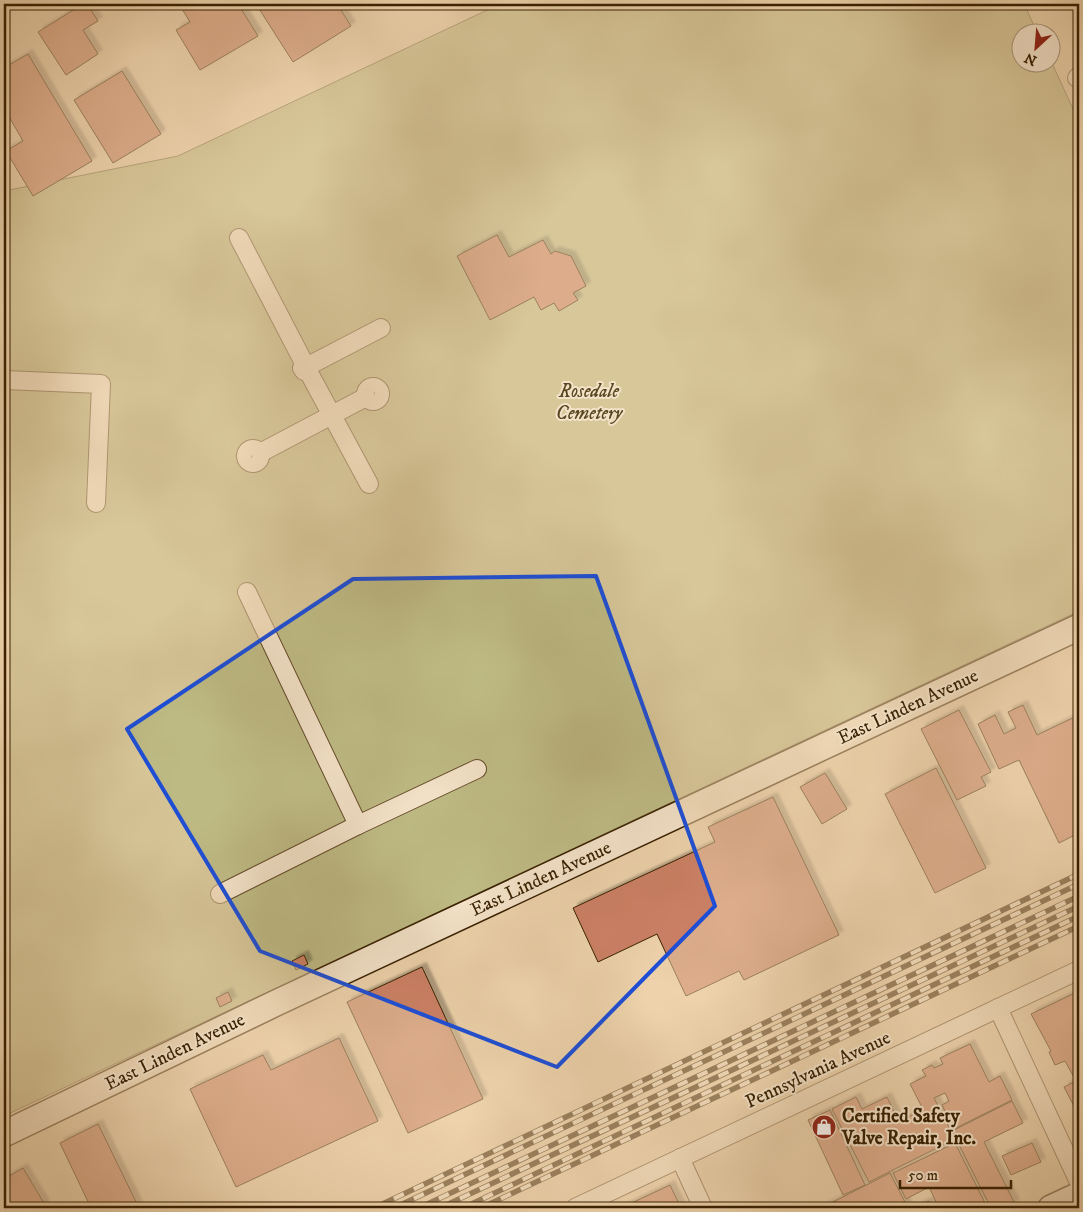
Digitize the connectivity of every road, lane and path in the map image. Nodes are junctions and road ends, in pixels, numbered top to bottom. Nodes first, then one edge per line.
1 (239, 238) dead end
2 (381, 328) dead end
3 (307, 366) junction
4 (4, 380) edge
5 (366, 397) dead end
6 (332, 415) junction
7 (260, 453) dead end
8 (369, 484) dead end
9 (96, 503) dead end
10 (247, 592) dead end
11 (1079, 627) edge
12 (477, 769) dead end
13 (358, 825) junction
14 (220, 894) dead end
15 (1079, 970) edge
16 (998, 1008) junction
17 (4, 1134) edge
18 (680, 1158) junction
19 (1079, 1182) edge
20 (1079, 1195) edge
21 (575, 1208) edge
22 (703, 1208) edge
23 (1051, 1208) edge

1 - 3 street
2 - 3 street
3 - 6 street
4 - 9 street
5 - 6 street
6 - 7 street
6 - 8 street
10 - 13 street
11 - 17 street, East Linden Avenue
12 - 13 street
13 - 14 street
15 - 16 street, Pennsylvania Avenue
16 - 18 street, Pennsylvania Avenue
16 - 19 street
18 - 21 street, Pennsylvania Avenue
18 - 22 street
20 - 23 street

